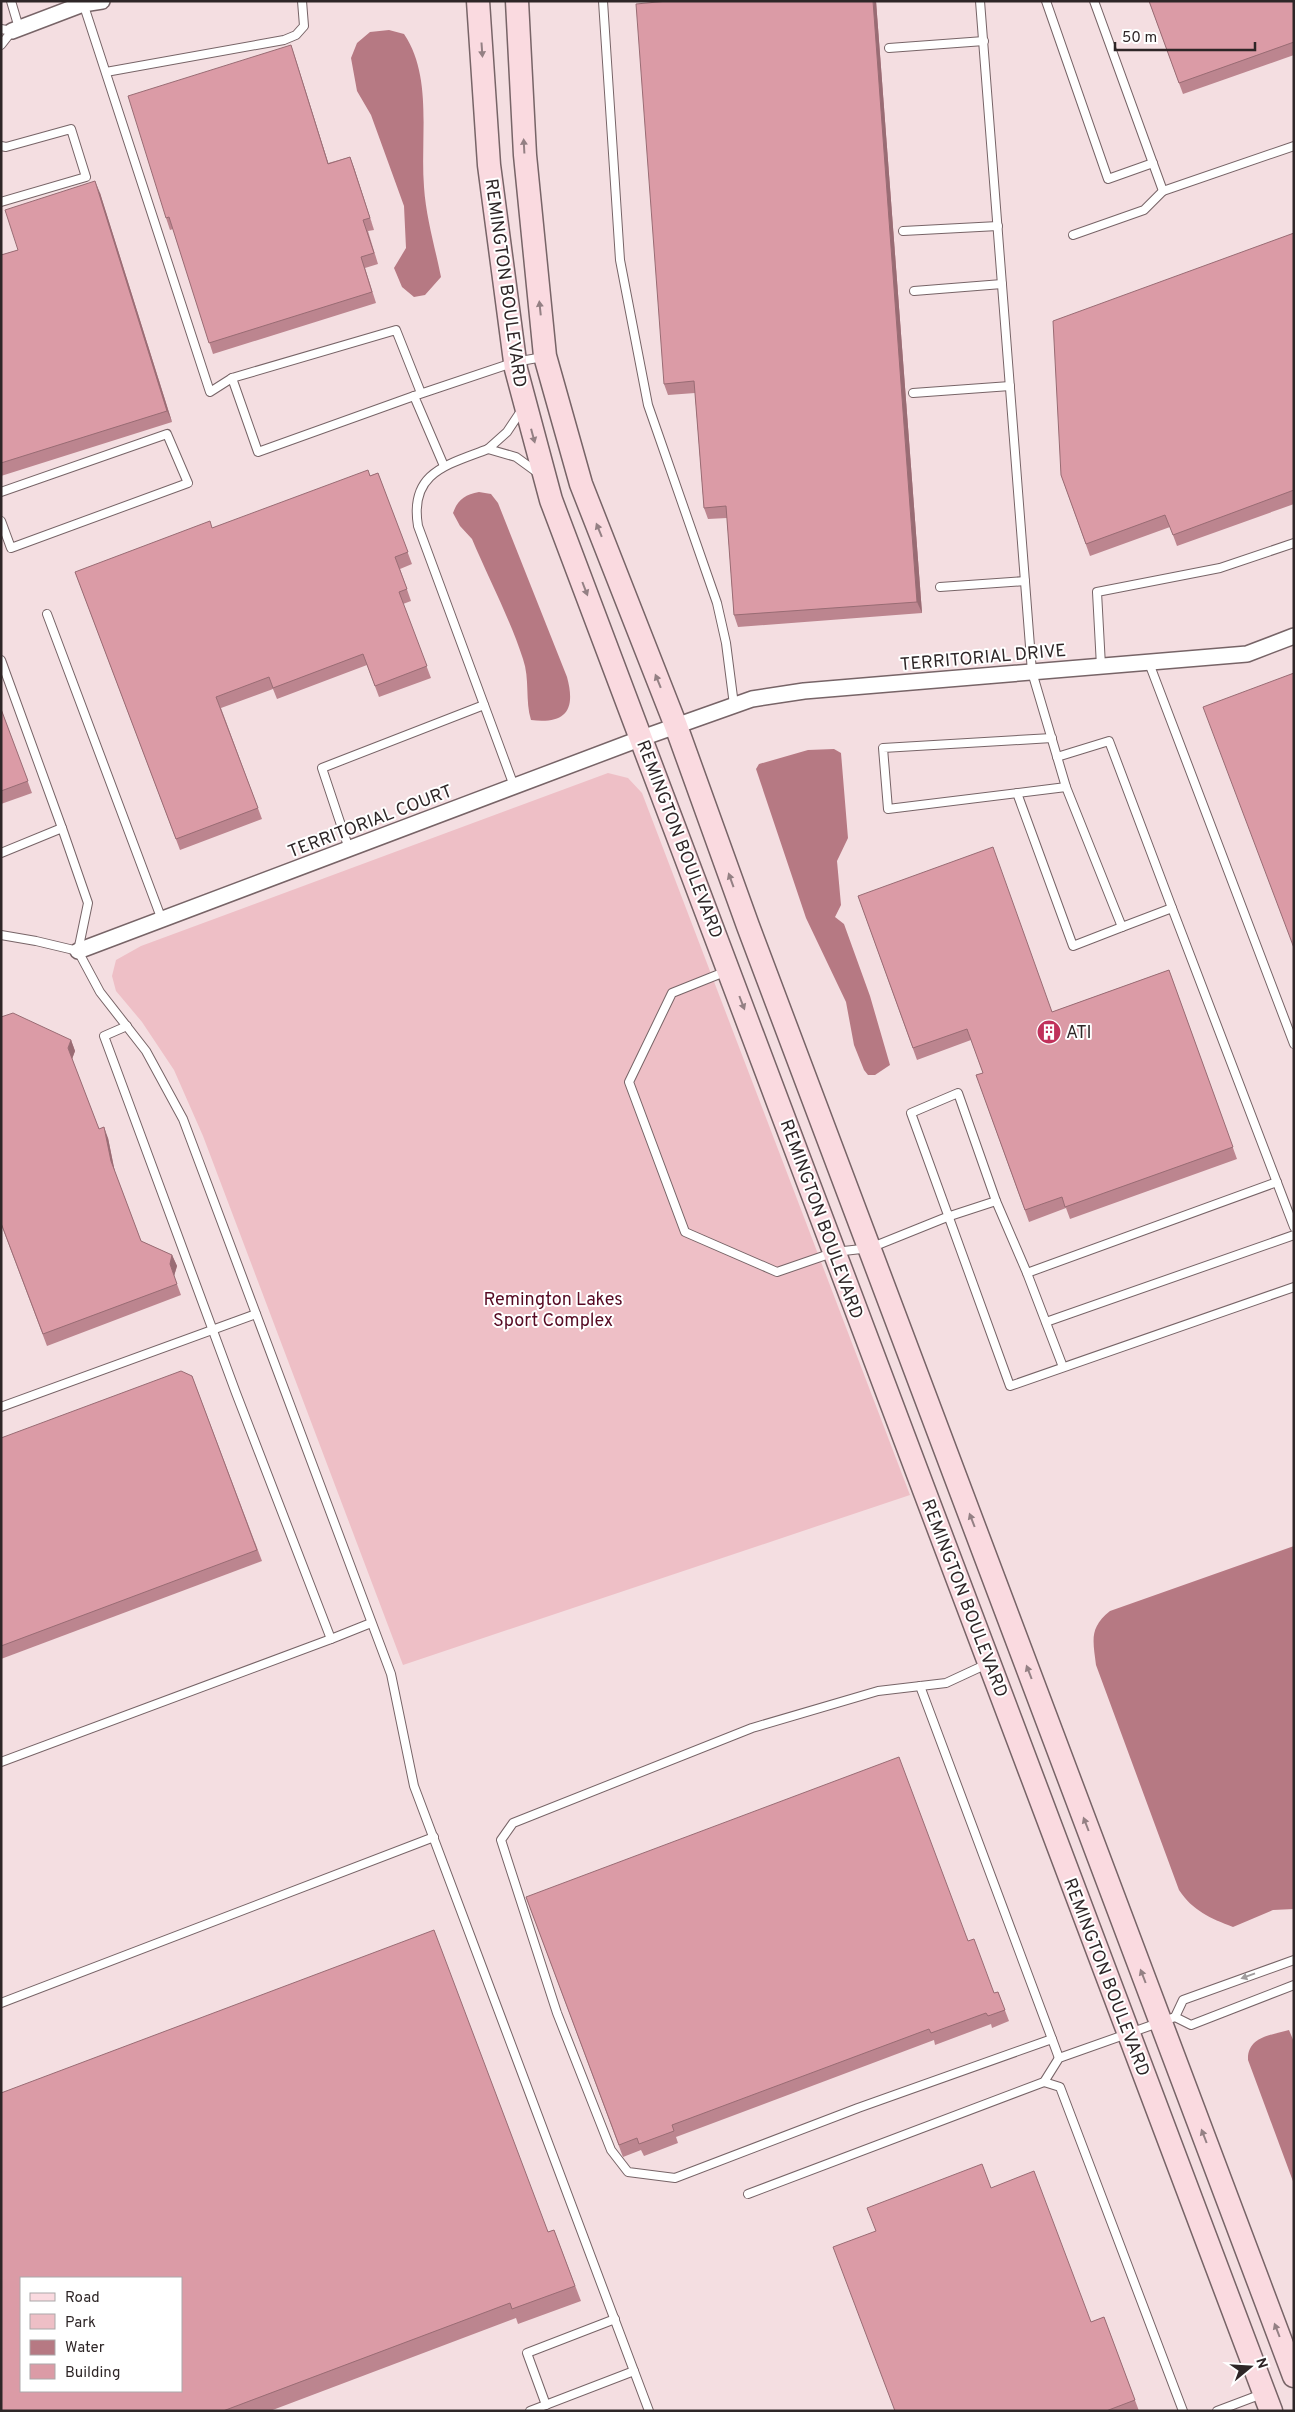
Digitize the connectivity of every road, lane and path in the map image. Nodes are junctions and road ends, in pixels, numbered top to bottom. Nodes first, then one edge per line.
1 (11, 1) edge
2 (102, 1) edge
3 (302, 1) edge
4 (478, 1) edge
5 (517, 1) edge
6 (602, 1) edge
7 (980, 1) edge
8 (1046, 1) edge
9 (1094, 1) edge
10 (83, 2) edge
11 (11, 29) edge
12 (984, 41) junction
13 (1, 45) edge
14 (889, 48) dead end
15 (106, 72) junction
16 (1, 146) edge
17 (1294, 146) edge
18 (1153, 163) junction
19 (1163, 190) junction
20 (1, 202) edge
21 (998, 226) junction
22 (903, 231) dead end
23 (1073, 234) dead end
24 (1002, 284) junction
25 (914, 290) dead end
26 (545, 356) junction
27 (515, 362) junction
28 (232, 378) junction
29 (1010, 386) junction
30 (913, 393) dead end
31 (418, 394) junction
32 (525, 404) junction
33 (488, 449) junction
34 (444, 466) junction
35 (545, 478) junction
36 (1, 492) edge
37 (1, 521) edge
38 (1294, 543) edge
39 (1025, 582) junction
40 (940, 586) dead end
41 (47, 614) dead end
42 (1294, 636) edge
43 (1, 660) edge
44 (1149, 663) junction
45 (1101, 666) junction
46 (1032, 672) junction
47 (734, 705) junction
48 (484, 706) junction
49 (676, 726) junction
50 (642, 738) junction
51 (1052, 738) junction
52 (1057, 757) junction
53 (514, 786) junction
54 (1066, 787) junction
55 (1017, 793) junction
56 (62, 828) junction
57 (349, 848) junction
58 (1, 853) edge
59 (1172, 908) junction
60 (162, 920) junction
61 (1122, 927) junction
62 (1, 936) edge
63 (78, 951) junction
64 (729, 970) junction
65 (127, 1026) junction
66 (1294, 1044) edge
67 (1277, 1182) junction
68 (996, 1200) junction
69 (947, 1217) junction
70 (1294, 1227) edge
71 (1294, 1235) edge
72 (870, 1248) junction
73 (835, 1252) junction
74 (1027, 1273) junction
75 (1294, 1288) edge
76 (256, 1314) junction
77 (1046, 1322) junction
78 (212, 1330) junction
79 (1063, 1367) junction
80 (1, 1407) edge
81 (371, 1623) junction
82 (332, 1639) junction
83 (990, 1663) junction
84 (920, 1686) junction
85 (1, 1762) edge
86 (434, 1837) junction
87 (1294, 1960) edge
88 (1294, 1985) edge
89 (1, 2003) edge
90 (1168, 2019) junction
91 (1129, 2034) junction
92 (1052, 2039) junction
93 (1059, 2058) junction
94 (1044, 2082) junction
95 (748, 2194) dead end
96 (615, 2319) junction
97 (634, 2371) junction
98 (1294, 2376) edge
99 (1267, 2402) edge
100 (546, 2405) junction
101 (530, 2411) edge
102 (649, 2411) edge
103 (1182, 2411) edge
104 (1217, 2411) edge

1 - 11 lane
2 - 10 street
3 - 15 lane
4 -> 27 street, REMINGTON BOULEVARD
26 -> 5 street, REMINGTON BOULEVARD
6 - 47 lane
7 - 12 lane
8 - 18 lane
9 - 18 lane
10 - 11 street
10 - 15 lane
11 - 13 lane
12 - 14 lane
12 - 21 lane
15 - 28 lane
16 - 20 lane
17 - 19 lane
18 - 19 lane
19 - 23 lane
21 - 22 lane
21 - 24 lane
24 - 25 lane
24 - 29 lane
26 - 27 lane
49 -> 26 street, REMINGTON BOULEVARD
27 - 31 lane
27 - 32 street, REMINGTON BOULEVARD
28 - 31 lane
28 - 31 lane
29 - 30 lane
29 - 39 lane
31 - 34 lane
32 - 33 lane
32 -> 35 street, REMINGTON BOULEVARD
33 - 34 lane
33 - 35 lane
34 - 48 lane
35 -> 50 street, REMINGTON BOULEVARD
36 - 37 lane
38 - 45 lane
39 - 40 lane
39 - 46 lane
41 - 60 lane
42 - 44 street, TERRITORIAL DRIVE
43 - 56 lane
44 - 45 street, TERRITORIAL DRIVE
44 - 66 lane
45 - 46 street, TERRITORIAL DRIVE
46 - 47 street, TERRITORIAL DRIVE
46 - 51 lane
47 - 49 street, TERRITORIAL DRIVE
48 - 53 lane
48 - 57 lane
49 - 50 street, TERRITORIAL COURT
72 -> 49 street, REMINGTON BOULEVARD
50 - 53 street, TERRITORIAL COURT
50 - 64 street, REMINGTON BOULEVARD
51 - 52 lane
51 - 55 lane
52 - 54 lane
52 - 59 lane
53 - 57 street, TERRITORIAL COURT
54 - 55 lane
54 - 61 lane
55 - 61 lane
56 - 58 lane
56 - 63 lane
57 - 60 street, TERRITORIAL COURT
59 - 61 lane
59 - 67 lane
60 - 63 street, TERRITORIAL COURT
62 - 63 lane
63 - 65 lane
64 -> 73 street, REMINGTON BOULEVARD
64 - 73 lane
65 - 76 lane
65 - 78 lane
67 - 70 lane
67 - 74 lane
68 - 69 lane
68 - 69 lane
68 - 74 lane
69 - 72 lane
69 - 79 lane
71 - 77 lane
72 - 73 lane
90 -> 72 street, REMINGTON BOULEVARD
73 - 83 street, REMINGTON BOULEVARD
74 - 77 lane
75 - 79 lane
76 - 78 lane
76 - 81 lane
77 - 79 lane
78 - 80 lane
78 - 82 lane
81 - 82 lane
81 - 86 lane
82 - 85 lane
83 - 84 lane
83 - 91 street, REMINGTON BOULEVARD
84 - 92 lane
84 - 92 lane
86 - 89 lane
86 - 96 lane
87 -> 90 lane
88 - 90 lane
90 - 91 lane
98 -> 90 street, REMINGTON BOULEVARD
91 - 93 lane
91 - 99 street, REMINGTON BOULEVARD
92 - 93 lane
93 - 94 lane
94 - 95 lane
94 - 103 lane
96 - 97 lane
96 - 100 lane
97 - 100 lane
97 - 102 lane
99 - 104 lane
100 - 101 lane

